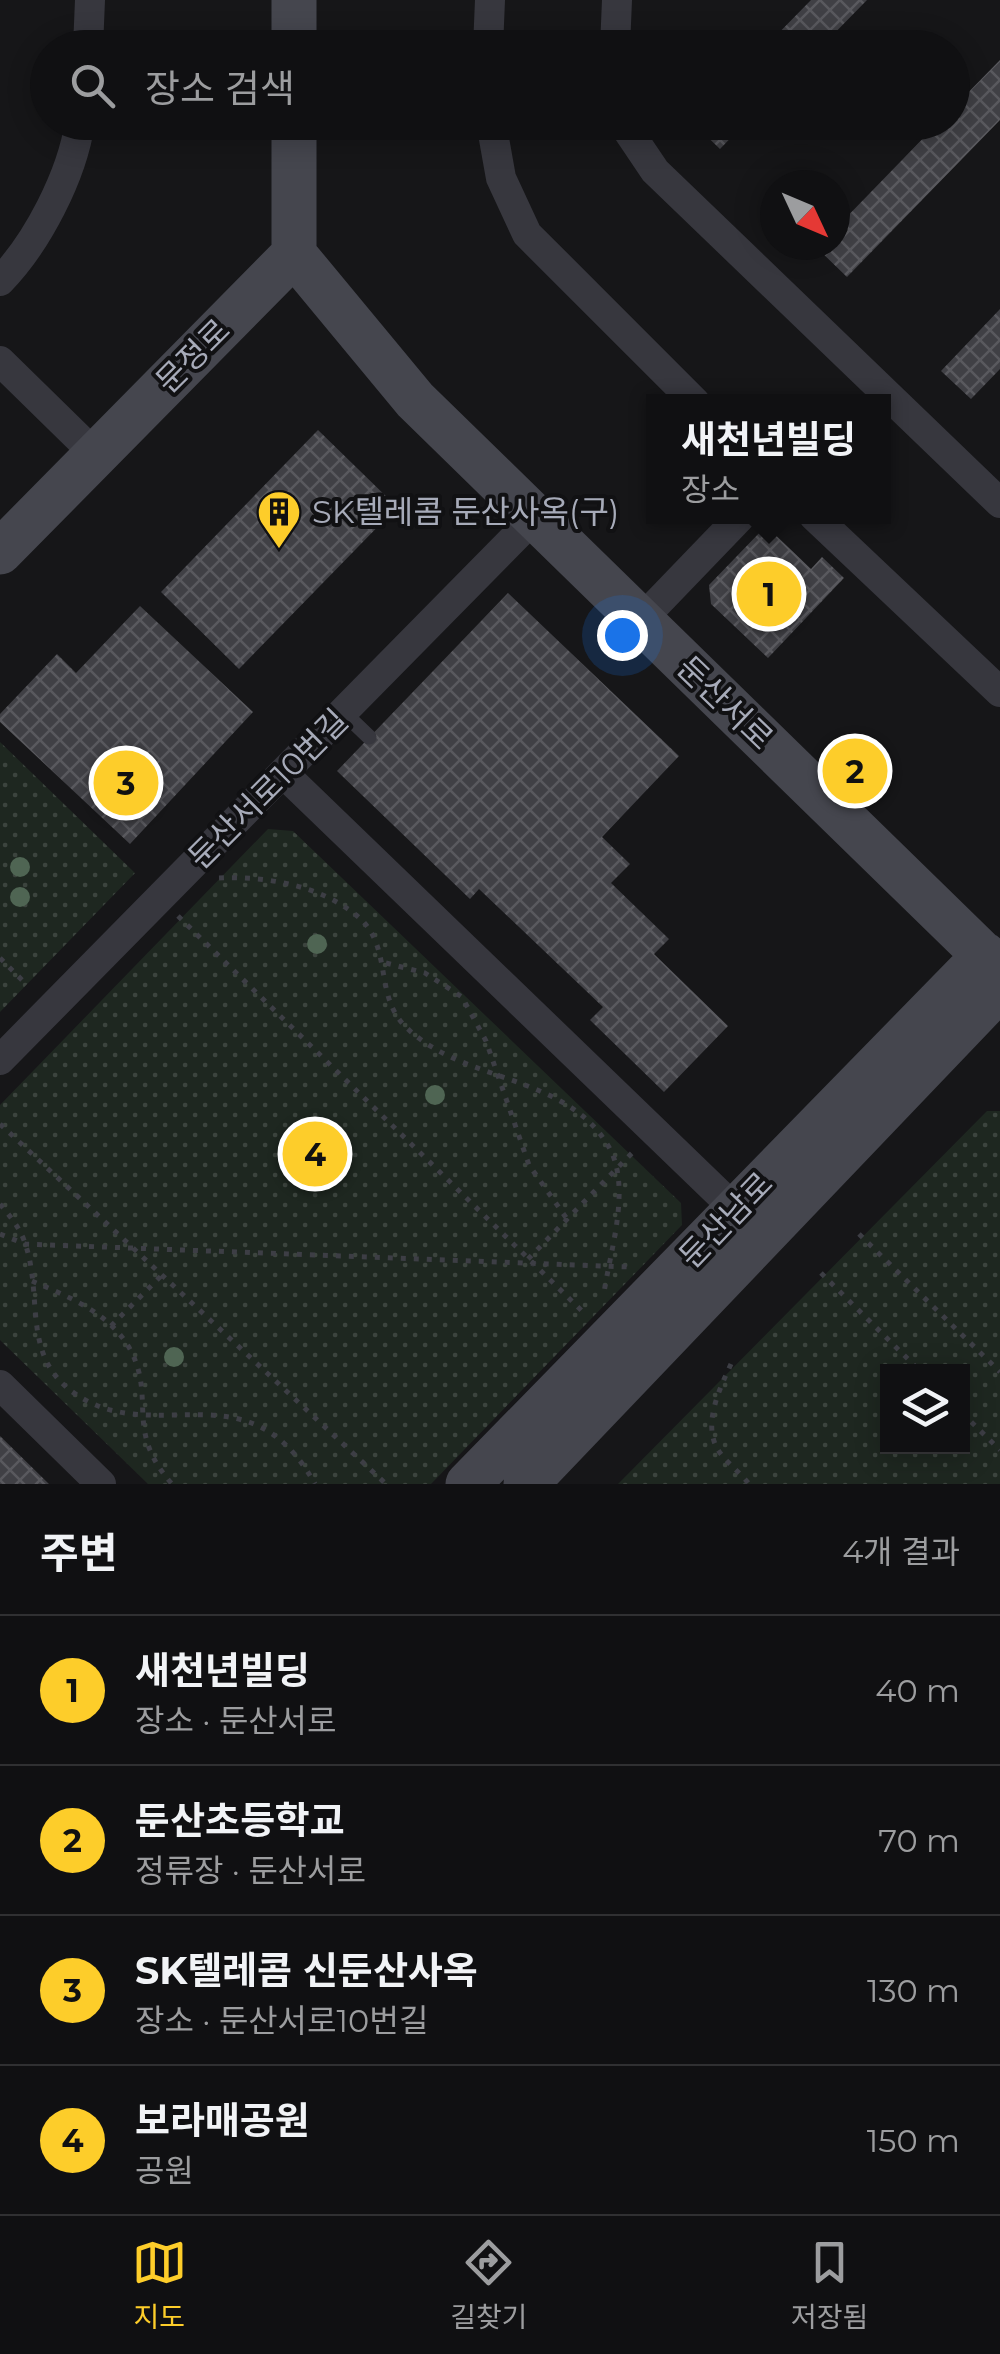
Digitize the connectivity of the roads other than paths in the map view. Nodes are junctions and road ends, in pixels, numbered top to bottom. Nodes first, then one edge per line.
1 (90, 0) edge
2 (294, 0) edge
3 (490, 0) edge
4 (617, 0) edge
5 (89, 30) edge
6 (294, 30) edge
7 (489, 30) edge
8 (616, 30) edge
9 (77, 140) edge
10 (294, 140) edge
11 (494, 140) edge
12 (634, 140) edge
13 (294, 254) junction
14 (0, 281) edge
15 (0, 361) edge
16 (862, 391) edge
17 (687, 394) edge
18 (891, 415) edge
19 (96, 455) junction
20 (1000, 503) edge
21 (535, 517) junction
22 (732, 524) edge
23 (822, 524) edge
24 (0, 552) edge
25 (640, 620) junction
26 (1000, 692) edge
27 (343, 712) junction
28 (370, 737) dead end
29 (283, 773) junction
30 (995, 971) edge
31 (0, 1060) edge
32 (736, 1210) junction
33 (0, 1386) edge
34 (102, 1484) edge
35 (468, 1484) edge
36 (526, 1484) edge

1 - 5 street
2 - 6 main road
3 - 7 street
4 - 8 street
9 - 14 street
10 - 13 main road
11 - 17 street
12 - 16 street
13 - 19 main road, 문정로
13 - 21 main road, 둔산서로
15 - 19 street
18 - 20 street
19 - 24 main road, 문정로
21 - 25 main road, 둔산서로
21 - 27 street, 둔산서로10번길
22 - 25 street
23 - 26 street
25 - 30 main road, 둔산서로
27 - 28 lane
27 - 29 street, 둔산서로10번길
29 - 31 street, 둔산서로10번길
29 - 32 street
30 - 32 main road, 둔산남로
30 - 36 main road, 둔산남로
32 - 35 main road, 둔산남로
33 - 34 street

